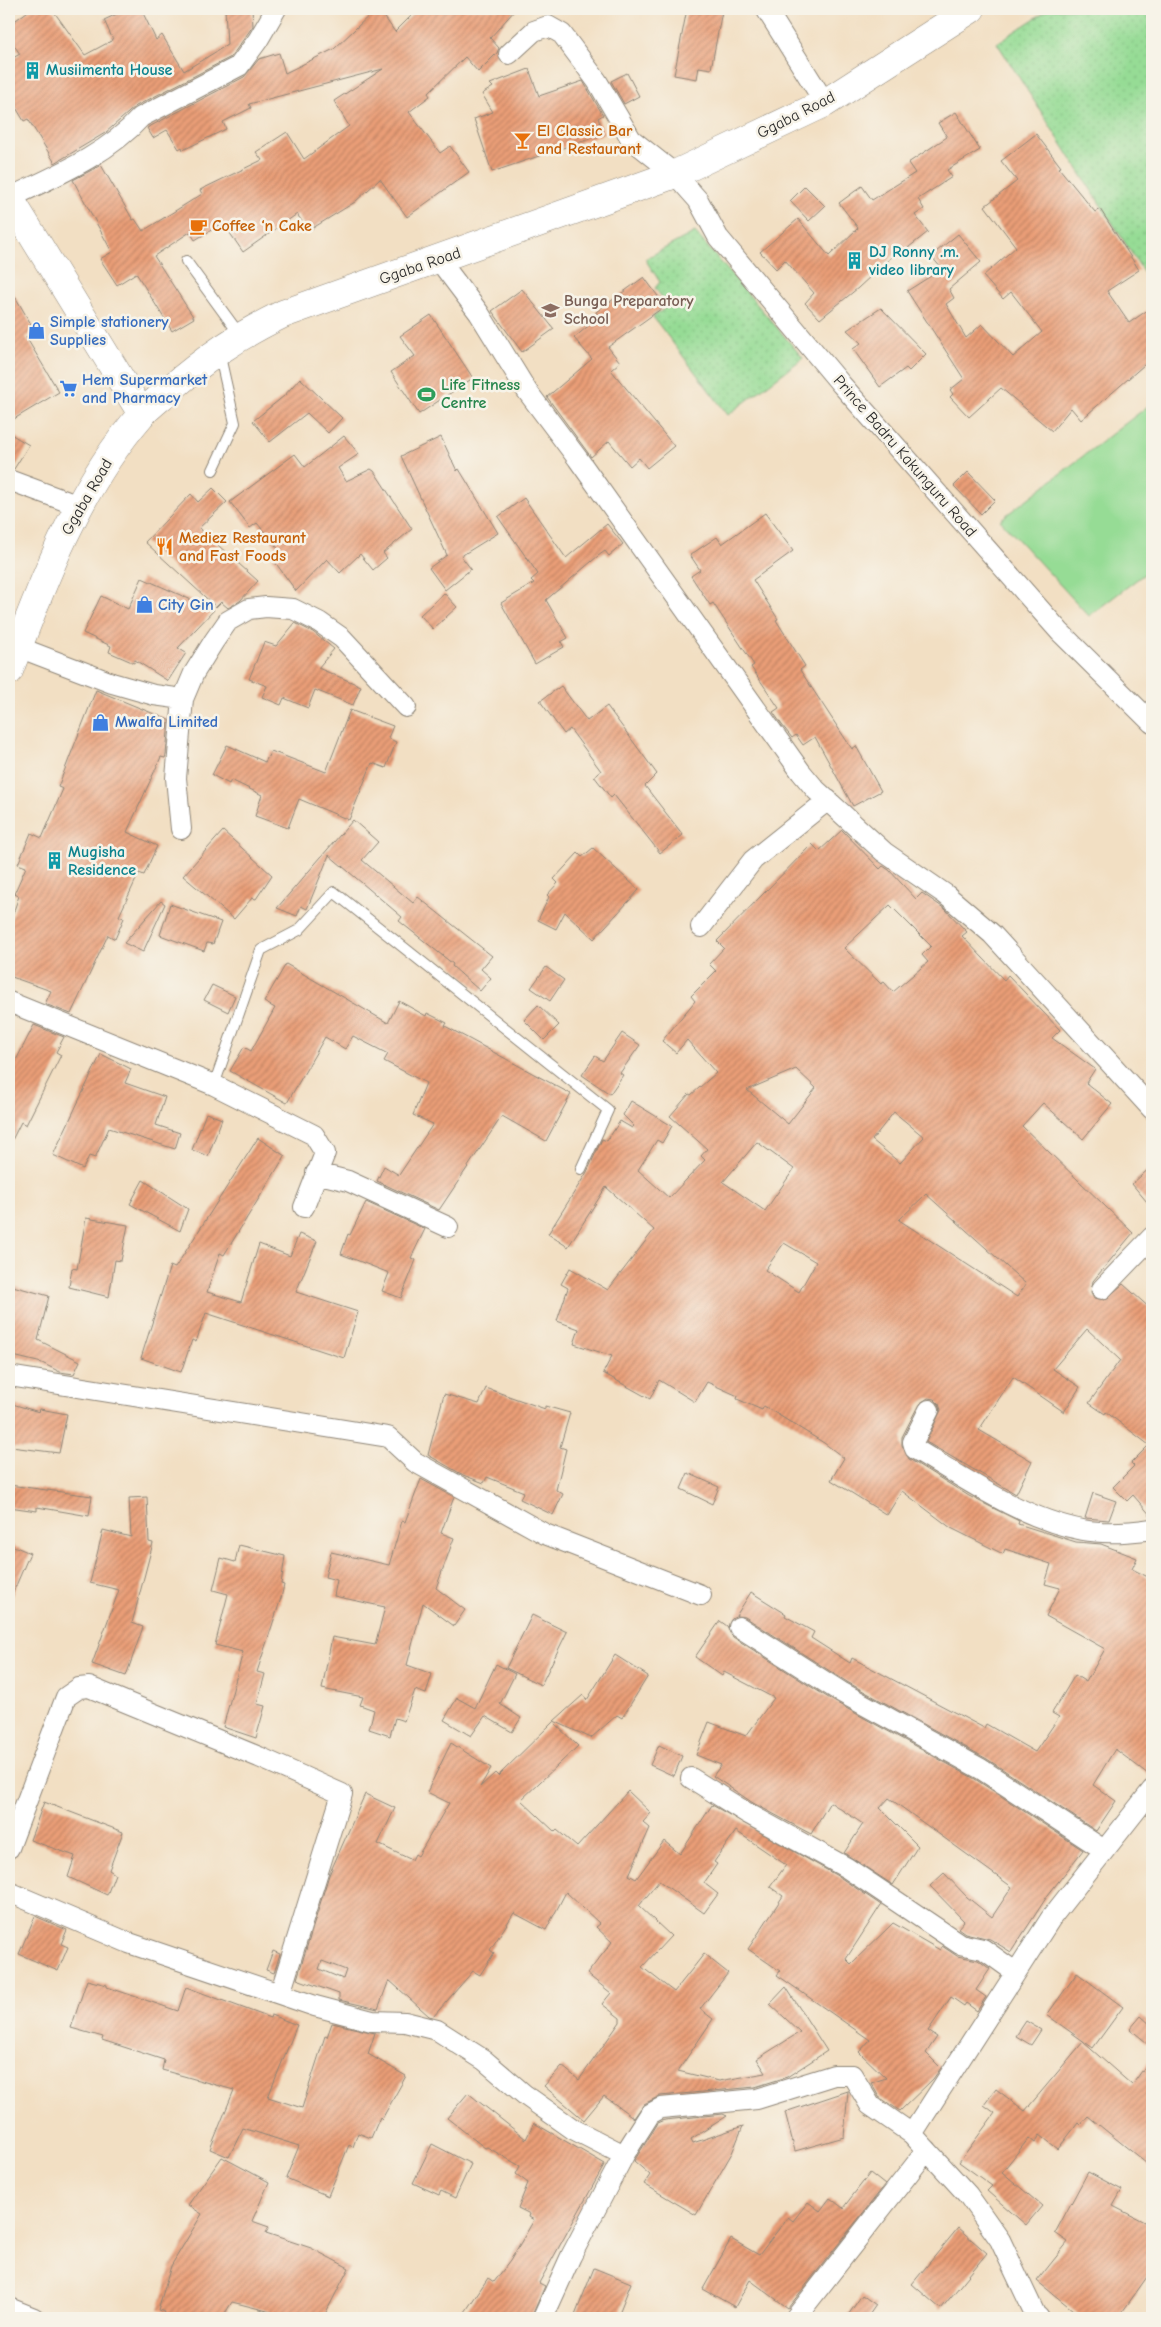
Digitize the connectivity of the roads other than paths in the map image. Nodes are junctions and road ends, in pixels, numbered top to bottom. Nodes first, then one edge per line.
1 (276, 9) edge
2 (766, 9) edge
3 (971, 9) edge
4 (509, 54) dead end
5 (824, 103) junction
6 (675, 174) junction
7 (9, 198) edge
8 (439, 260) junction
9 (186, 261) dead end
10 (229, 342) junction
11 (142, 414) junction
12 (213, 470) dead end
13 (9, 480) edge
14 (79, 506) junction
15 (13, 659) edge
16 (183, 698) junction
17 (406, 707) dead end
18 (1152, 723) edge
19 (828, 800) junction
20 (180, 829) dead end
21 (701, 926) dead end
22 (9, 1002) edge
23 (214, 1084) junction
24 (1152, 1109) edge
25 (581, 1169) dead end
26 (316, 1172) junction
27 (304, 1208) dead end
28 (448, 1227) dead end
29 (1152, 1238) edge
30 (1102, 1289) dead end
31 (9, 1376) edge
32 (929, 1410) dead end
33 (1152, 1530) edge
34 (702, 1595) dead end
35 (738, 1627) dead end
36 (691, 1778) dead end
37 (1152, 1790) edge
38 (9, 1848) edge
39 (1104, 1850) junction
40 (9, 1892) edge
41 (1015, 1972) junction
42 (280, 1994) junction
43 (912, 2134) junction
44 (926, 2150) junction
45 (624, 2156) junction
46 (9, 2308) edge
47 (796, 2317) dead end
48 (1035, 2317) edge
49 (34, 2318) edge
50 (543, 2318) edge

1 - 7 street
2 - 5 street
3 - 5 main road, Ggaba Road
4 - 6 street, Prince Badru Kakunguru Road
5 - 6 main road, Ggaba Road
6 - 8 main road, Ggaba Road
6 - 18 street, Prince Badru Kakunguru Road
7 - 11 main road
8 - 10 main road, Ggaba Road
8 - 19 street
9 - 10 lane
10 - 11 main road, Ggaba Road
10 - 12 lane
11 - 14 main road, Ggaba Road
13 - 14 street
14 - 15 main road, Ggaba Road
15 - 16 street
16 - 17 street
16 - 20 street
19 - 21 street
19 - 24 street
22 - 23 street
23 - 25 lane
23 - 26 street
26 - 27 street
26 - 28 street
29 - 30 street
31 - 34 street
32 - 33 street
35 - 39 street
36 - 41 street
37 - 39 street
38 - 42 street
39 - 41 street
40 - 42 street
41 - 43 street
42 - 45 street
43 - 44 street
43 - 45 street
44 - 47 street
44 - 48 street
45 - 50 street
46 - 49 street

